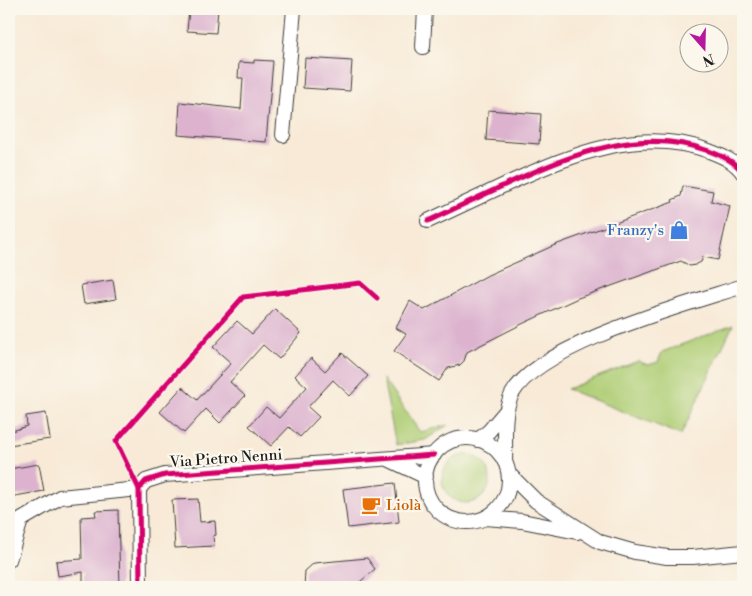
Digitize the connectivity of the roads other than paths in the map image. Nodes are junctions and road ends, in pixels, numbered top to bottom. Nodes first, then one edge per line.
1 (294, 9) edge
2 (425, 9) edge
3 (423, 47) dead end
4 (283, 135) dead end
5 (743, 173) edge
6 (428, 220) dead end
7 (743, 286) edge
8 (506, 411) junction
9 (478, 440) junction
10 (434, 454) junction
11 (387, 459) junction
12 (507, 468) junction
13 (426, 477) junction
14 (140, 489) junction
15 (485, 518) junction
16 (585, 533) junction
17 (743, 552) edge
18 (9, 560) edge
19 (140, 587) edge

1 - 4 street
2 - 3 street
5 - 6 street
7 - 8 street
8 - 9 street
8 - 12 street
9 - 10 street
9 - 12 street
10 - 11 street, Via Pietro Nenni
10 - 13 street
11 - 13 street
11 - 14 street, Via Pietro Nenni
12 - 15 street
12 - 16 street
13 - 15 street
14 - 18 street
14 - 19 street
15 - 16 street
16 - 17 street

